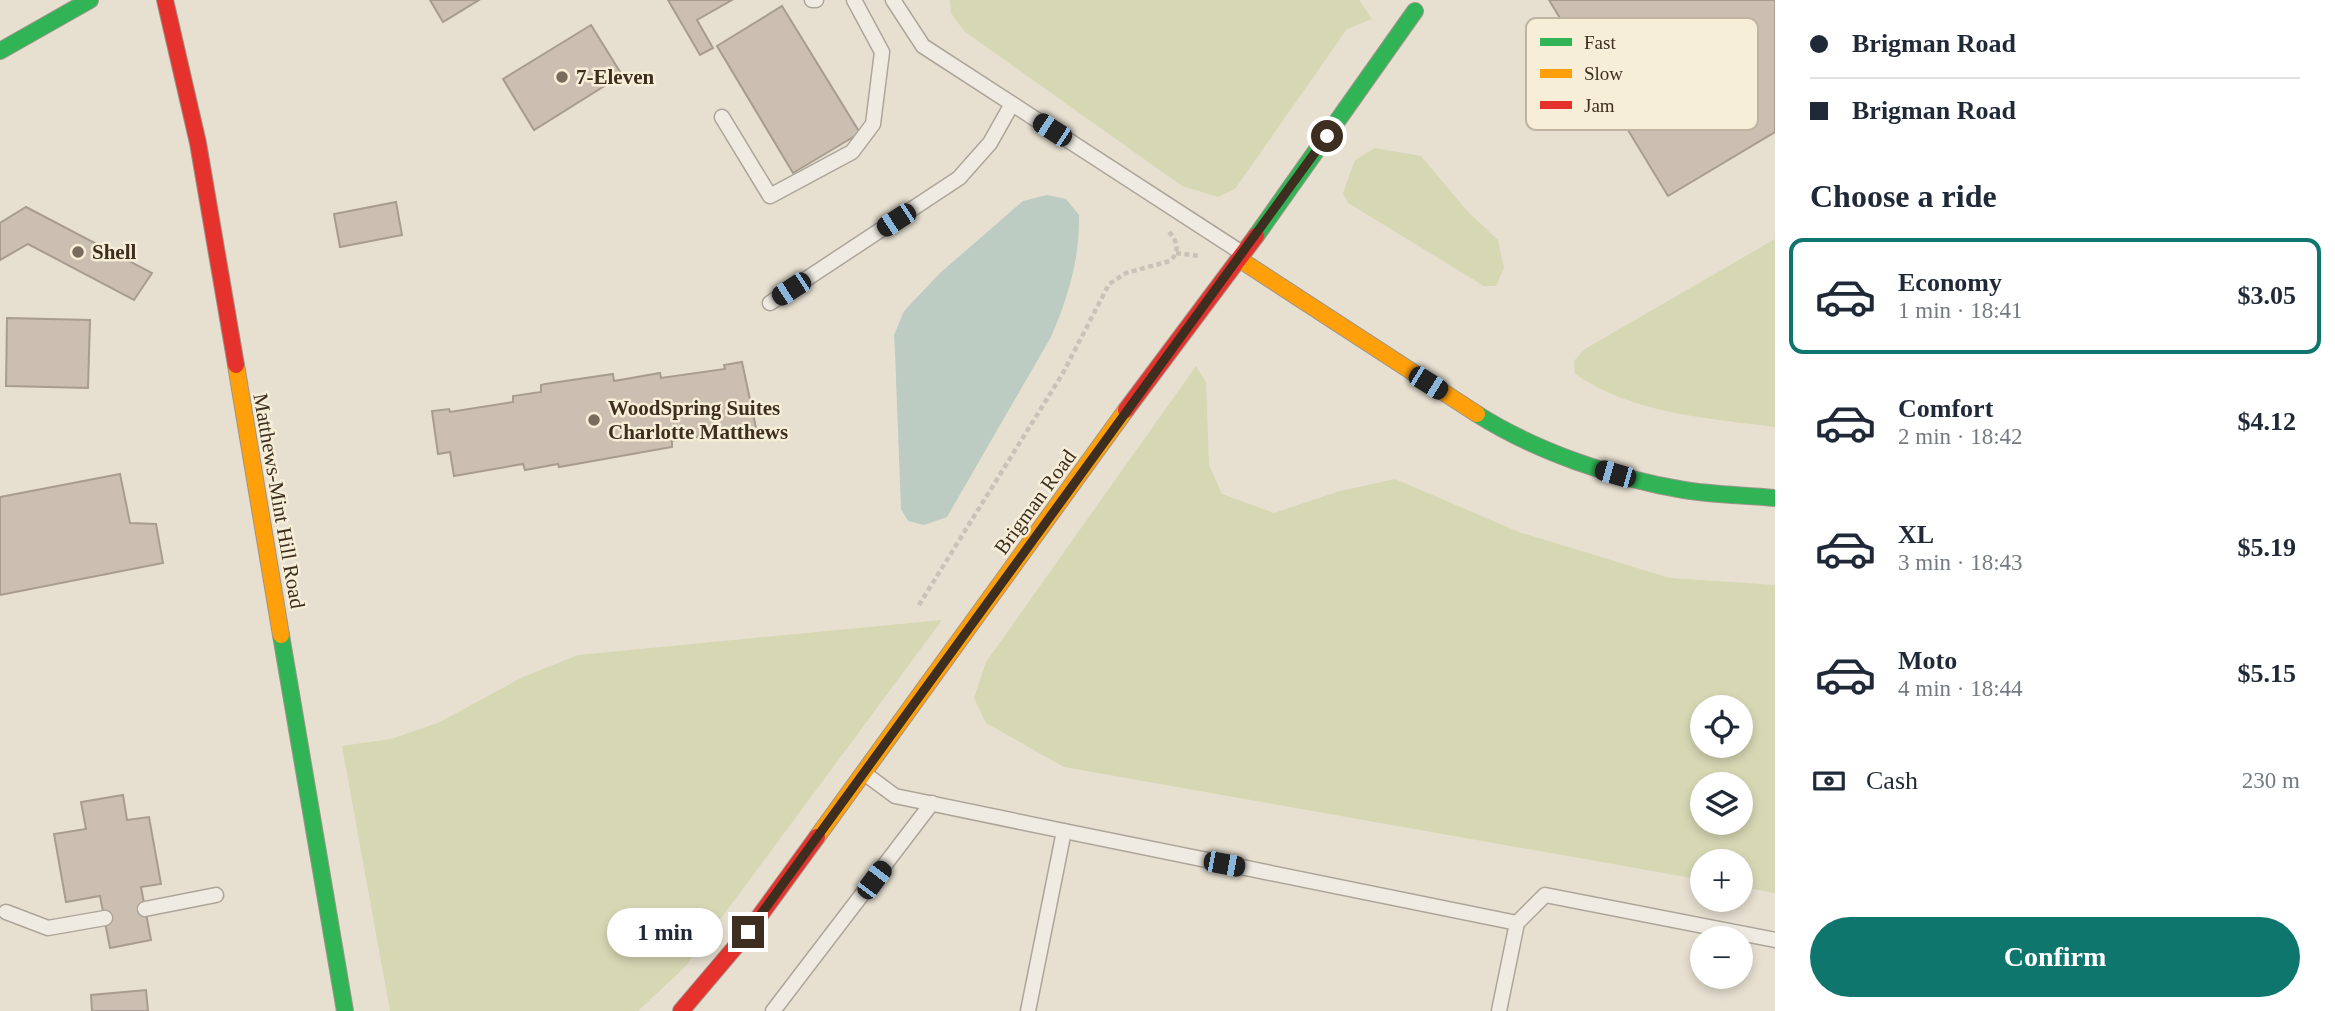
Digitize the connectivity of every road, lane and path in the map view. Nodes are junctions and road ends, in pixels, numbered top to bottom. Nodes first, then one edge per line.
1 (90, 0) edge
2 (164, 0) edge
3 (854, 0) edge
4 (893, 0) edge
5 (1421, 5) edge
6 (0, 51) edge
7 (1012, 104) junction
8 (722, 117) dead end
9 (1159, 226) dead end
10 (1176, 253) junction
11 (1200, 256) dead end
12 (1241, 256) junction
13 (770, 303) dead end
14 (1775, 498) edge
15 (919, 605) dead end
16 (864, 774) junction
17 (932, 803) junction
18 (1064, 831) junction
19 (216, 895) dead end
20 (145, 909) dead end
21 (6, 912) dead end
22 (104, 918) dead end
23 (1517, 923) junction
24 (1775, 940) edge
25 (345, 1011) edge
26 (681, 1011) edge
27 (773, 1011) edge
28 (1027, 1011) edge
29 (1499, 1011) edge

1 - 6 main road
2 - 25 main road, Matthews-Mint Hill Road
3 - 8 lane
4 - 7 lane
5 - 12 main road, Brigman Road
7 - 12 lane
7 - 13 lane
9 - 10 path
10 - 11 path
10 - 15 path
12 - 14 main road
12 - 16 main road, Brigman Road
16 - 17 lane
16 - 26 main road, Brigman Road
17 - 18 lane
17 - 27 lane
18 - 23 lane
18 - 28 lane
19 - 20 lane
21 - 22 lane
23 - 24 lane
23 - 29 lane

